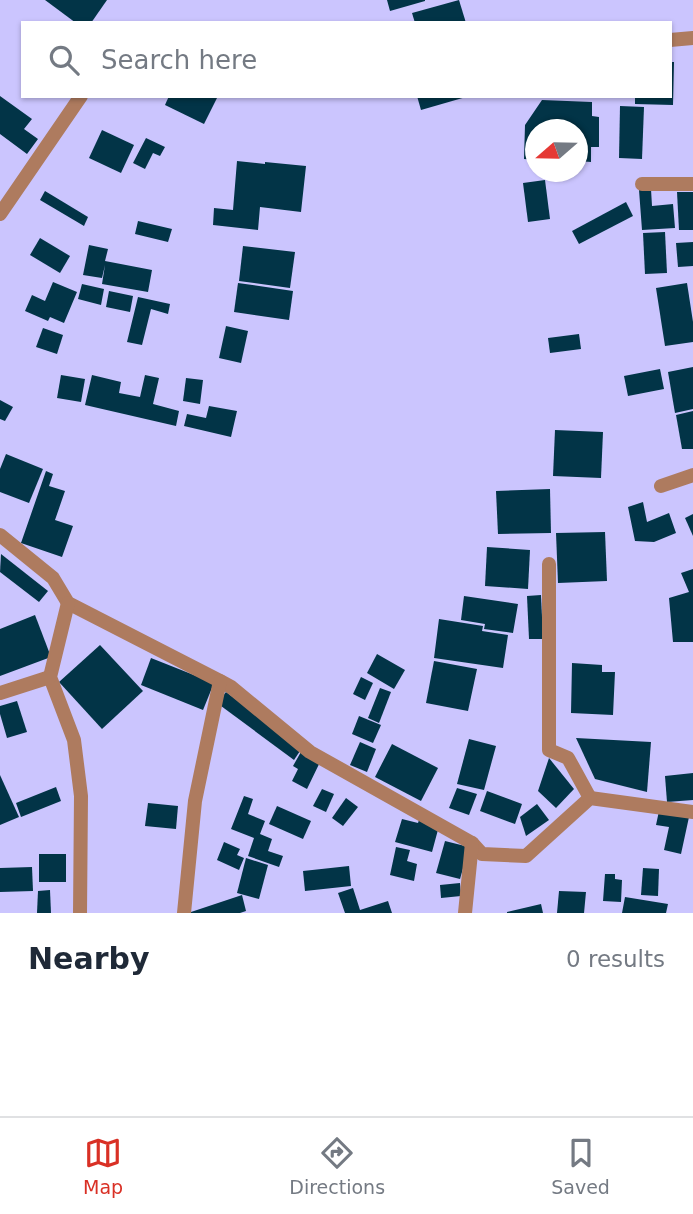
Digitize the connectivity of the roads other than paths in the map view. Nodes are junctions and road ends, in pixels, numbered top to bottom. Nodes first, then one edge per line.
1 (693, 38) edge
2 (672, 40) edge
3 (80, 98) edge
4 (642, 184) dead end
5 (693, 184) edge
6 (0, 214) edge
7 (693, 475) edge
8 (661, 486) dead end
9 (0, 535) edge
10 (549, 564) dead end
11 (68, 603) junction
12 (50, 677) junction
13 (220, 681) junction
14 (0, 693) edge
15 (590, 799) junction
16 (693, 812) edge
17 (472, 843) junction
18 (80, 913) edge
19 (184, 913) edge
20 (465, 913) edge

1 - 2 street
3 - 6 street
4 - 5 street
7 - 8 street
9 - 11 street
10 - 15 street
11 - 12 street
11 - 13 street
12 - 14 street
12 - 18 street
13 - 17 street
13 - 19 street
15 - 16 street
15 - 17 street
17 - 20 street

